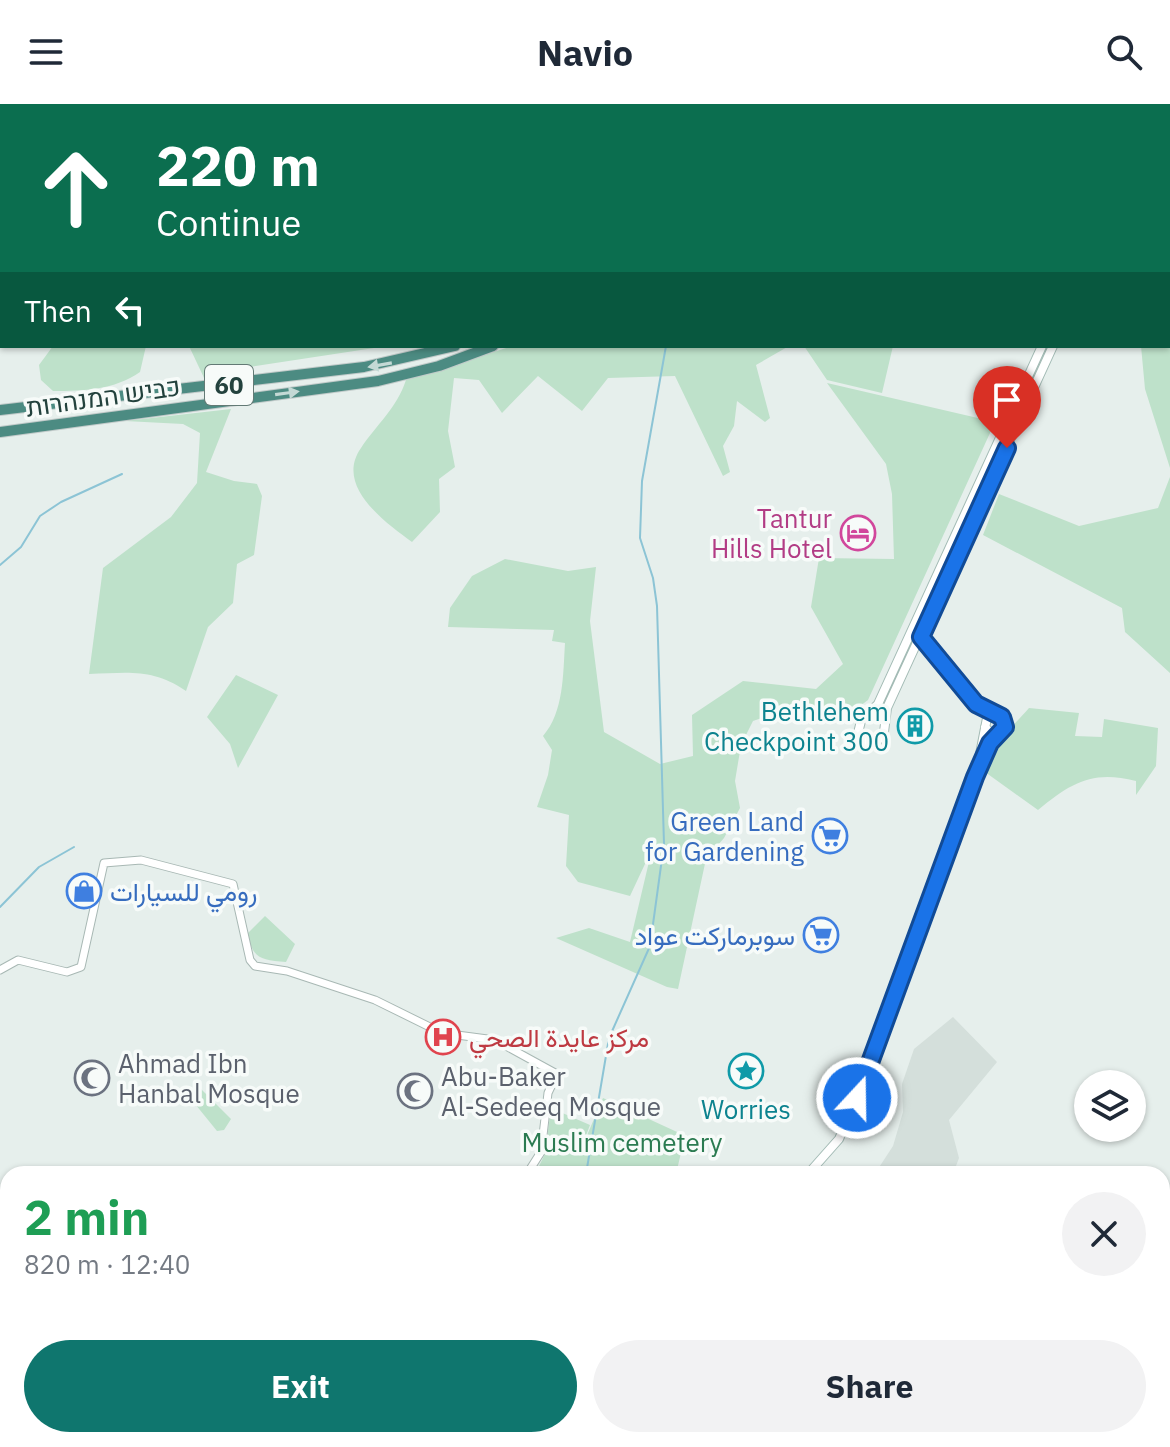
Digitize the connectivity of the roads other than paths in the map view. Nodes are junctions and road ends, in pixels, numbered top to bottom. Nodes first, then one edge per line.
1 (446, 348) edge
2 (488, 348) edge
3 (1041, 348) edge
4 (1052, 348) edge
5 (0, 410) edge
6 (0, 432) edge
7 (917, 638) junction
8 (945, 666) junction
9 (973, 701) junction
10 (978, 713) junction
11 (993, 714) junction
12 (868, 717) junction
13 (883, 724) junction
14 (985, 726) junction
15 (998, 734) junction
16 (975, 777) junction
17 (0, 970) edge
18 (532, 1166) edge
19 (815, 1166) edge

1 -> 5 highway, כביש המנהרות / 60
6 -> 2 highway, כביש המנהרות / 60
3 - 7 main road
4 - 7 main road
7 - 8 main road
7 - 12 main road
7 - 13 main road
8 - 9 main road
8 - 10 main road
9 - 10 main road
9 - 11 main road
10 - 14 main road
11 - 14 main road
11 - 15 main road
12 - 13 main road
12 - 13 main road
14 - 15 main road
14 - 16 main road
15 - 16 main road
16 - 19 main road
17 - 18 street

